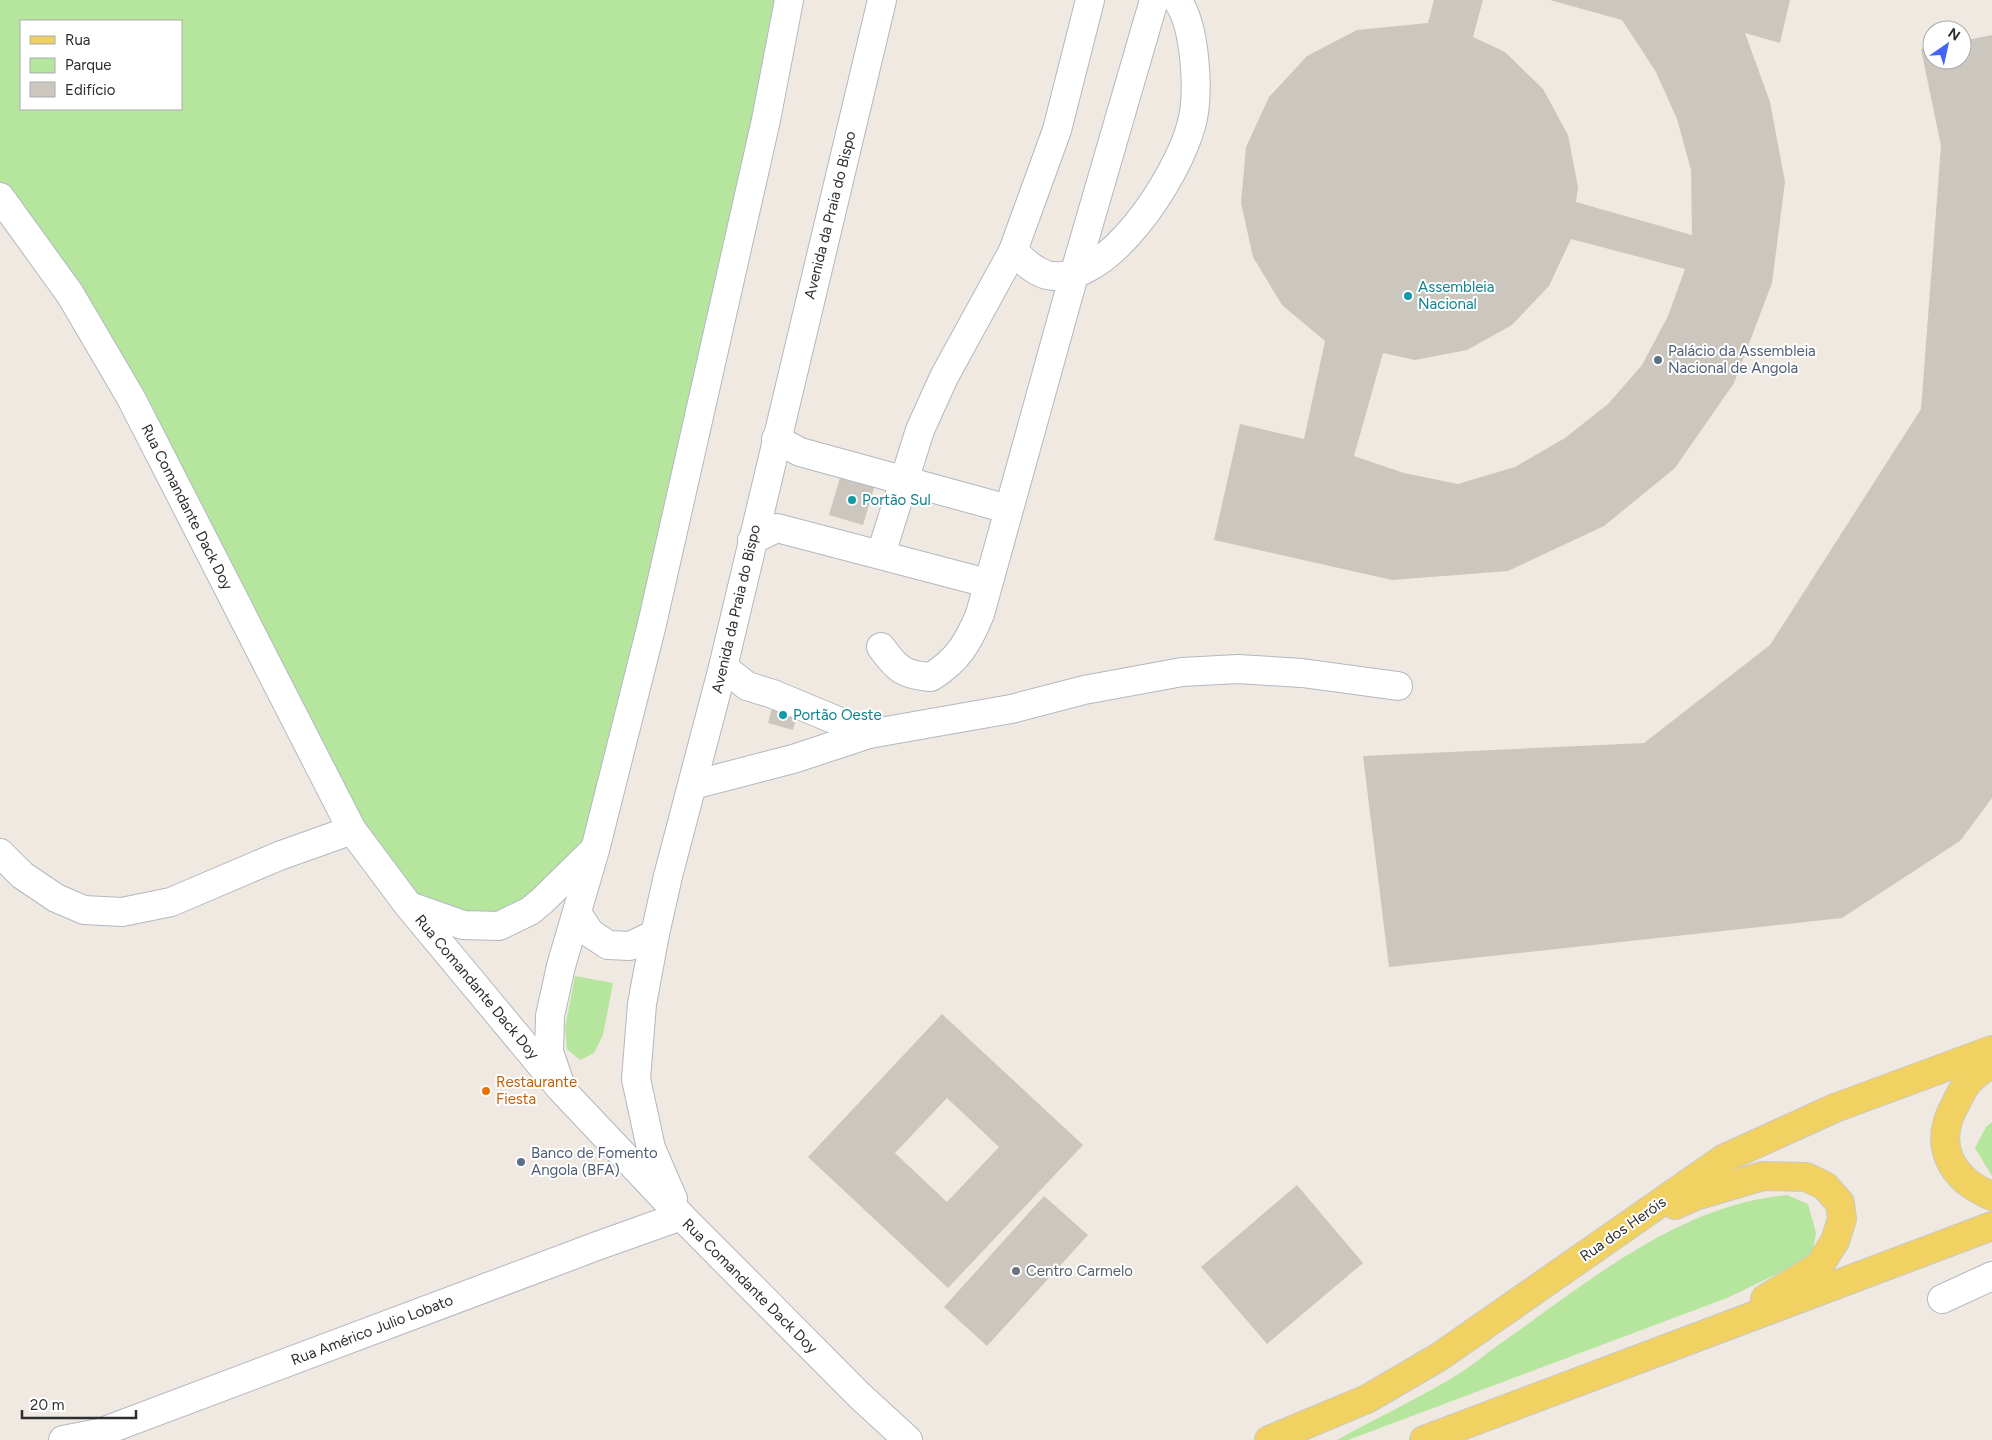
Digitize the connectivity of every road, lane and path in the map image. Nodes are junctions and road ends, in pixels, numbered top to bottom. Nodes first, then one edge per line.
1 (789, 0) edge
2 (882, 0) edge
3 (1090, 0) edge
4 (1154, 0) edge
5 (1177, 0) edge
6 (0, 198) edge
7 (1012, 251) junction
8 (1074, 275) junction
9 (776, 439) junction
10 (903, 482) junction
11 (1008, 510) junction
12 (752, 540) junction
13 (881, 554) junction
14 (987, 583) junction
15 (882, 647) dead end
16 (723, 666) junction
17 (1398, 686) dead end
18 (869, 734) junction
19 (693, 785) junction
20 (352, 830) junction
21 (595, 850) junction
22 (0, 853) edge
23 (408, 905) junction
24 (577, 913) junction
25 (655, 934) junction
26 (1992, 1050) edge
27 (1992, 1063) edge
28 (561, 1089) junction
29 (1992, 1196) edge
30 (681, 1216) junction
31 (1626, 1226) junction
32 (1992, 1226) edge
33 (1992, 1276) edge
34 (1942, 1299) dead end
35 (1705, 1334) junction
36 (860, 1396) junction
37 (62, 1440) edge
38 (883, 1440) edge
39 (908, 1440) edge
40 (1269, 1440) edge
41 (1424, 1440) edge

1 - 21 street
2 - 9 street, Avenida da Praia do Bispo
3 - 7 street
4 - 8 street
5 - 8 street
6 - 20 street, Rua Comandante Dack Doy
7 - 8 street
7 - 10 street
8 - 11 street
9 - 10 street
9 - 12 street, Avenida da Praia do Bispo
10 - 11 street
10 - 13 street
11 - 14 street
12 - 13 street
12 - 16 street, Avenida da Praia do Bispo
13 - 14 street
14 - 15 street
16 - 18 street
16 - 19 street, Avenida da Praia do Bispo
17 - 18 street
18 - 19 street
19 - 25 street, Avenida da Praia do Bispo
20 - 22 street
20 - 23 street, Rua Comandante Dack Doy
21 - 23 street
21 - 24 street
23 - 28 street, Rua Comandante Dack Doy
24 - 25 street
24 - 28 street
25 - 30 street, Avenida da Praia do Bispo
26 - 31 main road, Rua dos Heróis
27 - 29 main road
28 - 30 street, Rua Comandante Dack Doy
30 - 36 street, Rua Comandante Dack Doy
30 - 37 street, Rua Américo Julio Lobato
31 - 35 main road
31 - 40 main road, Rua dos Heróis
32 - 35 main road
33 - 34 street
35 - 41 main road
36 - 38 street, Rua Comandante Dack Doy
36 - 39 street, Rua Comandante Dack Doy

